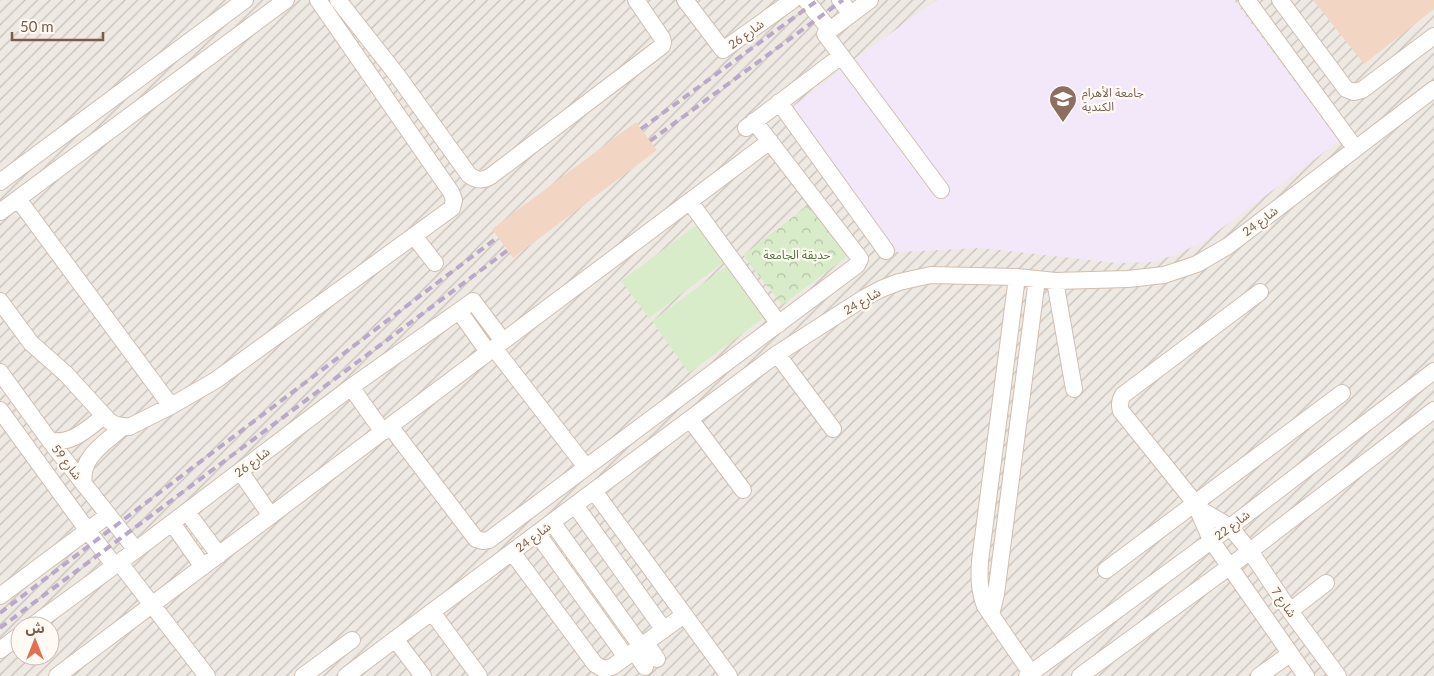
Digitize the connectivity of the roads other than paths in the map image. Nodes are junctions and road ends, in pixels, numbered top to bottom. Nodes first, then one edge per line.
1 (245, 0) edge
2 (286, 0) edge
3 (318, 0) edge
4 (338, 0) edge
5 (636, 0) edge
6 (685, 0) edge
7 (793, 0) edge
8 (806, 0) edge
9 (840, 0) edge
10 (870, 0) edge
11 (1246, 0) edge
12 (1280, 0) edge
13 (851, 14) junction
14 (828, 32) junction
15 (1434, 36) edge
16 (841, 56) junction
17 (1434, 89) edge
18 (778, 102) junction
19 (770, 141) junction
20 (1355, 148) junction
21 (0, 182) edge
22 (941, 190) dead end
23 (18, 199) junction
24 (690, 202) junction
25 (0, 212) edge
26 (414, 236) junction
27 (886, 251) dead end
28 (434, 262) dead end
29 (1017, 277) junction
30 (1037, 279) junction
31 (1055, 281) junction
32 (1260, 292) dead end
33 (0, 301) edge
34 (459, 312) junction
35 (779, 324) junction
36 (495, 347) junction
37 (777, 354) junction
38 (1434, 371) edge
39 (0, 372) edge
40 (351, 388) junction
41 (1074, 389) dead end
42 (1342, 393) dead end
43 (171, 406) junction
44 (0, 410) edge
45 (1434, 410) edge
46 (104, 416) junction
47 (690, 419) junction
48 (123, 427) junction
49 (386, 429) junction
50 (833, 429) dead end
51 (50, 441) junction
52 (586, 467) junction
53 (240, 471) junction
54 (84, 484) junction
55 (743, 490) dead end
56 (594, 491) junction
57 (575, 505) junction
58 (1197, 506) junction
59 (186, 512) junction
60 (107, 516) junction
61 (271, 516) junction
62 (552, 522) junction
63 (172, 523) junction
64 (1230, 527) junction
65 (88, 531) junction
66 (537, 533) junction
67 (1211, 540) junction
68 (136, 550) junction
69 (1250, 551) junction
70 (512, 552) junction
71 (219, 554) junction
72 (117, 564) junction
73 (203, 567) junction
74 (1229, 567) junction
75 (1106, 570) dead end
76 (1326, 583) dead end
77 (0, 596) edge
78 (152, 605) junction
79 (1290, 611) junction
80 (432, 612) junction
81 (684, 615) junction
82 (991, 615) junction
83 (46, 616) edge
84 (664, 630) junction
85 (395, 639) junction
86 (352, 640) dead end
87 (637, 649) junction
88 (1290, 654) junction
89 (651, 663) dead end
90 (1029, 675) edge
91 (57, 676) edge
92 (206, 676) edge
93 (303, 676) edge
94 (346, 676) edge
95 (423, 676) edge
96 (479, 676) edge
97 (729, 676) edge
98 (1080, 676) edge
99 (1259, 676) edge
100 (1306, 676) edge
101 (1338, 676) edge

1 - 21 street
2 - 23 street
3 - 26 street
4 - 5 street
6 - 7 street, شارع 26
8 - 14 street
9 - 13 street
10 - 13 street
11 - 20 street
12 - 15 street
13 - 14 street
14 - 16 street
16 - 18 street
16 - 22 street
17 - 20 street, شارع 24
18 - 19 street
18 - 27 street
19 - 24 street
19 - 35 street
20 - 31 street, شارع 24
23 - 25 street
23 - 43 street
24 - 35 street
24 - 36 street
26 - 28 street
26 - 43 street
29 - 30 street, شارع 24
29 - 37 street, شارع 24
29 - 82 street
30 - 31 street, شارع 24
30 - 82 street
31 - 41 street
32 - 58 street
33 - 46 street
34 - 36 street
34 - 36 street, شارع 26
34 - 40 street, شارع 26
35 - 52 street
36 - 49 street
36 - 52 street
37 - 47 street, شارع 24
37 - 50 street
38 - 64 street, شارع 22
39 - 51 street, شارع 59
40 - 49 street
40 - 53 street, شارع 26
42 - 58 street
43 - 48 street
44 - 65 street, شارع 59
45 - 69 street
46 - 48 street
46 - 51 street
47 - 55 street
47 - 56 street, شارع 24
48 - 54 street
49 - 52 street
49 - 61 street
51 - 54 street, شارع 59
53 - 59 street, شارع 26
53 - 61 street
54 - 60 street, شارع 59
56 - 57 street, شارع 24
56 - 81 street
57 - 62 street, شارع 24
57 - 84 street
58 - 64 street, شارع 7
58 - 67 street, شارع 7
58 - 75 street
59 - 63 street, شارع 26
59 - 71 street
60 - 65 street
60 - 68 street, شارع 59
61 - 71 street
62 - 66 street, شارع 24
62 - 87 street
63 - 68 street, شارع 26
63 - 73 street
64 - 67 street, شارع 22
64 - 69 street, شارع 7
65 - 72 street, شارع 59
65 - 77 street
66 - 70 street, شارع 24
66 - 87 street
67 - 74 street, شارع 7
67 - 90 street, شارع 22
68 - 72 street, شارع 26
69 - 74 street
69 - 79 street, شارع 7
70 - 80 street, شارع 24
70 - 87 street
71 - 73 street
72 - 78 street, شارع 59
72 - 83 street, شارع 26
73 - 78 street
74 - 88 street, شارع 7
74 - 98 street
76 - 79 street
78 - 91 street
78 - 92 street, شارع 59
79 - 101 street, شارع 7
80 - 85 street, شارع 24
80 - 96 street
81 - 84 street
81 - 97 street
82 - 90 street
84 - 87 street
85 - 94 street, شارع 24
85 - 95 street
86 - 93 street
87 - 89 street
88 - 99 street
88 - 100 street, شارع 7

